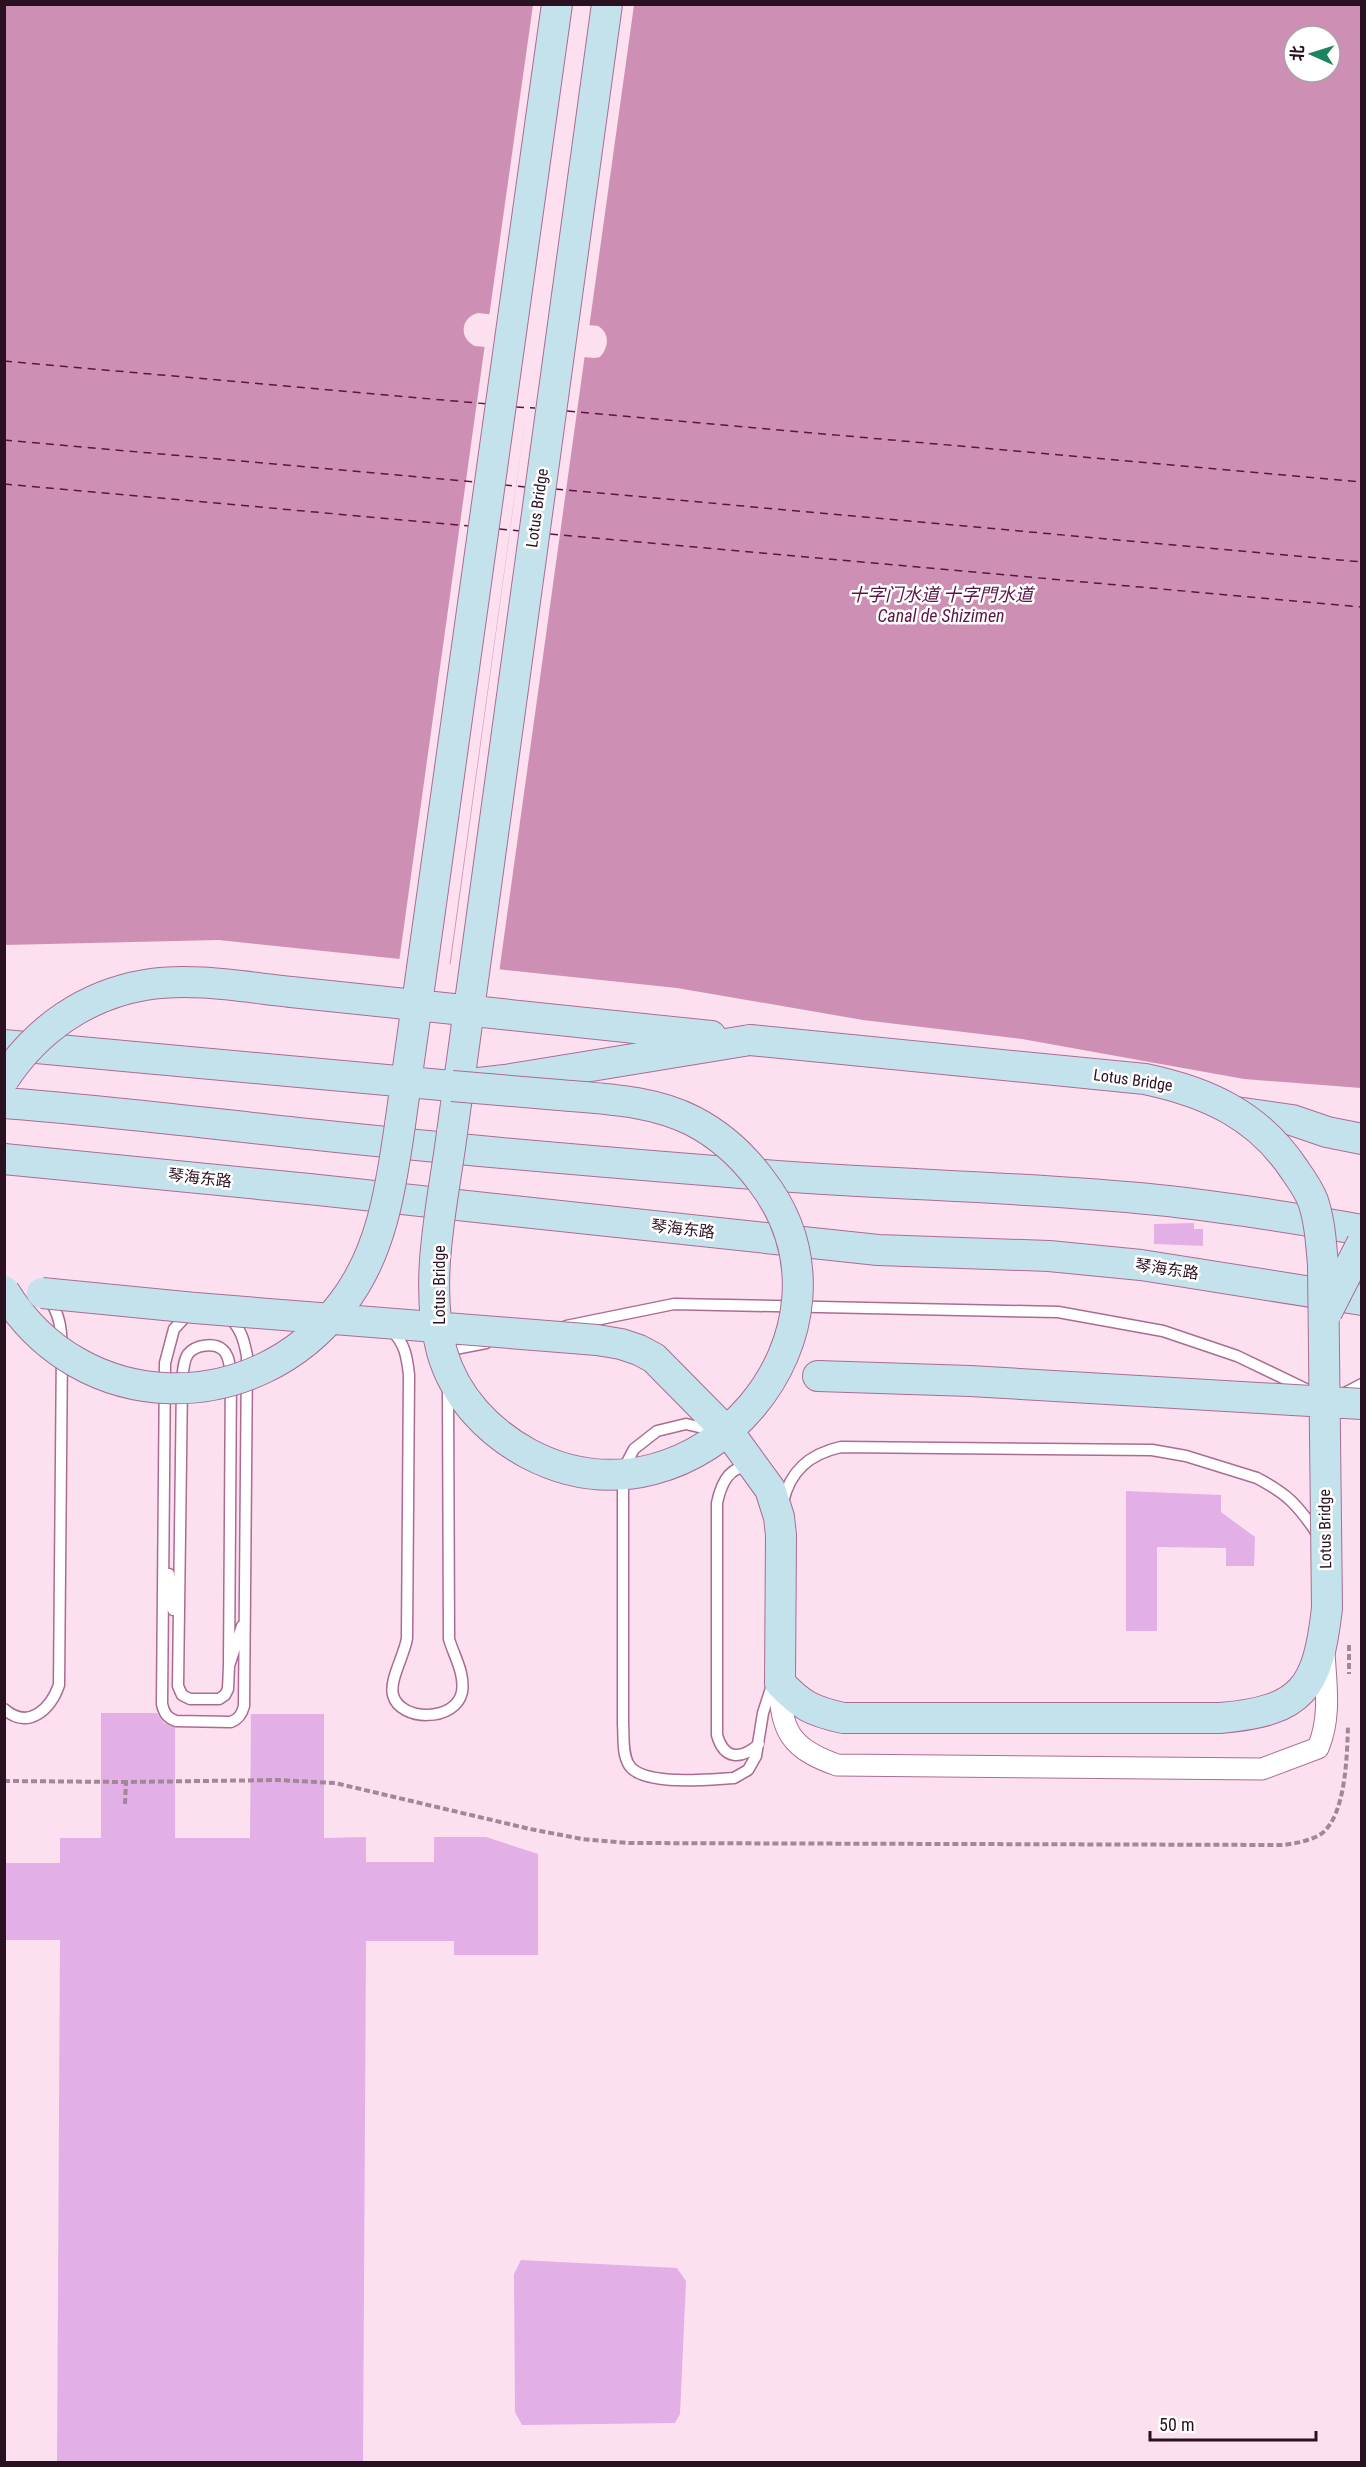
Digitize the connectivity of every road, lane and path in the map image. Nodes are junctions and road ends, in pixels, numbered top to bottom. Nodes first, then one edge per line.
1 (557, 4) edge
2 (607, 4) edge
3 (491, 477) junction
4 (541, 484) junction
5 (750, 1040) junction
6 (4, 1045) edge
7 (4, 1079) edge
8 (453, 1086) junction
9 (4, 1103) edge
10 (1236, 1112) junction
11 (1362, 1139) edge
12 (4, 1159) edge
13 (1362, 1230) edge
14 (1362, 1243) edge
15 (14, 1292) edge
16 (1362, 1300) edge
17 (207, 1309) junction
18 (1323, 1320) junction
19 (380, 1323) junction
20 (466, 1340) junction
21 (818, 1376) dead end
22 (1362, 1384) edge
23 (1362, 1404) edge
24 (733, 1438) junction
25 (760, 1473) junction
26 (164, 1528) junction
27 (1316, 1532) dead end
28 (781, 1535) junction
29 (245, 1617) junction
30 (1336, 1644) junction
31 (179, 1654) junction
32 (229, 1666) junction
33 (780, 1672) junction
34 (1349, 1680) dead end
35 (4, 1709) edge
36 (1349, 1715) dead end
37 (759, 1744) junction
38 (4, 1781) edge
39 (126, 1782) junction
40 (125, 1804) dead end

1 - 3 main road
2 - 4 main road, Lotus Bridge
3 - 4 main road
3 - 15 main road, bridge
4 - 8 main road, Lotus Bridge, bridge
5 - 7 main road, Lotus Bridge, bridge
5 - 8 main road, Lotus Bridge, bridge
5 - 10 main road, Lotus Bridge, bridge
6 - 8 main road, Lotus Bridge, bridge
9 - 13 main road
10 - 11 main road
10 - 18 main road, Lotus Bridge, bridge
12 - 16 main road, 琴海东路
14 - 18 main road, bridge
15 - 17 main road, bridge
15 - 35 lane, bridge
17 - 19 main road, bridge
17 - 26 lane, bridge
17 - 29 lane, bridge
18 - 30 main road, Lotus Bridge, bridge
19 - 20 main road, bridge
19 - 20 lane, bridge
20 - 22 lane
20 - 24 main road, bridge
21 - 23 main road, bridge
24 - 25 main road, bridge
24 - 37 lane, bridge
25 - 28 main road, bridge
25 - 37 lane, bridge
26 - 29 lane
26 - 31 lane
27 - 28 lane, bridge
28 - 33 main road, bridge
29 - 32 lane
30 - 33 main road, Lotus Bridge, bridge
30 - 33 street, bridge
30 - 34 path
31 - 32 lane
31 - 32 lane, bridge
33 - 37 lane, bridge
36 - 39 path
38 - 39 path
39 - 40 path

